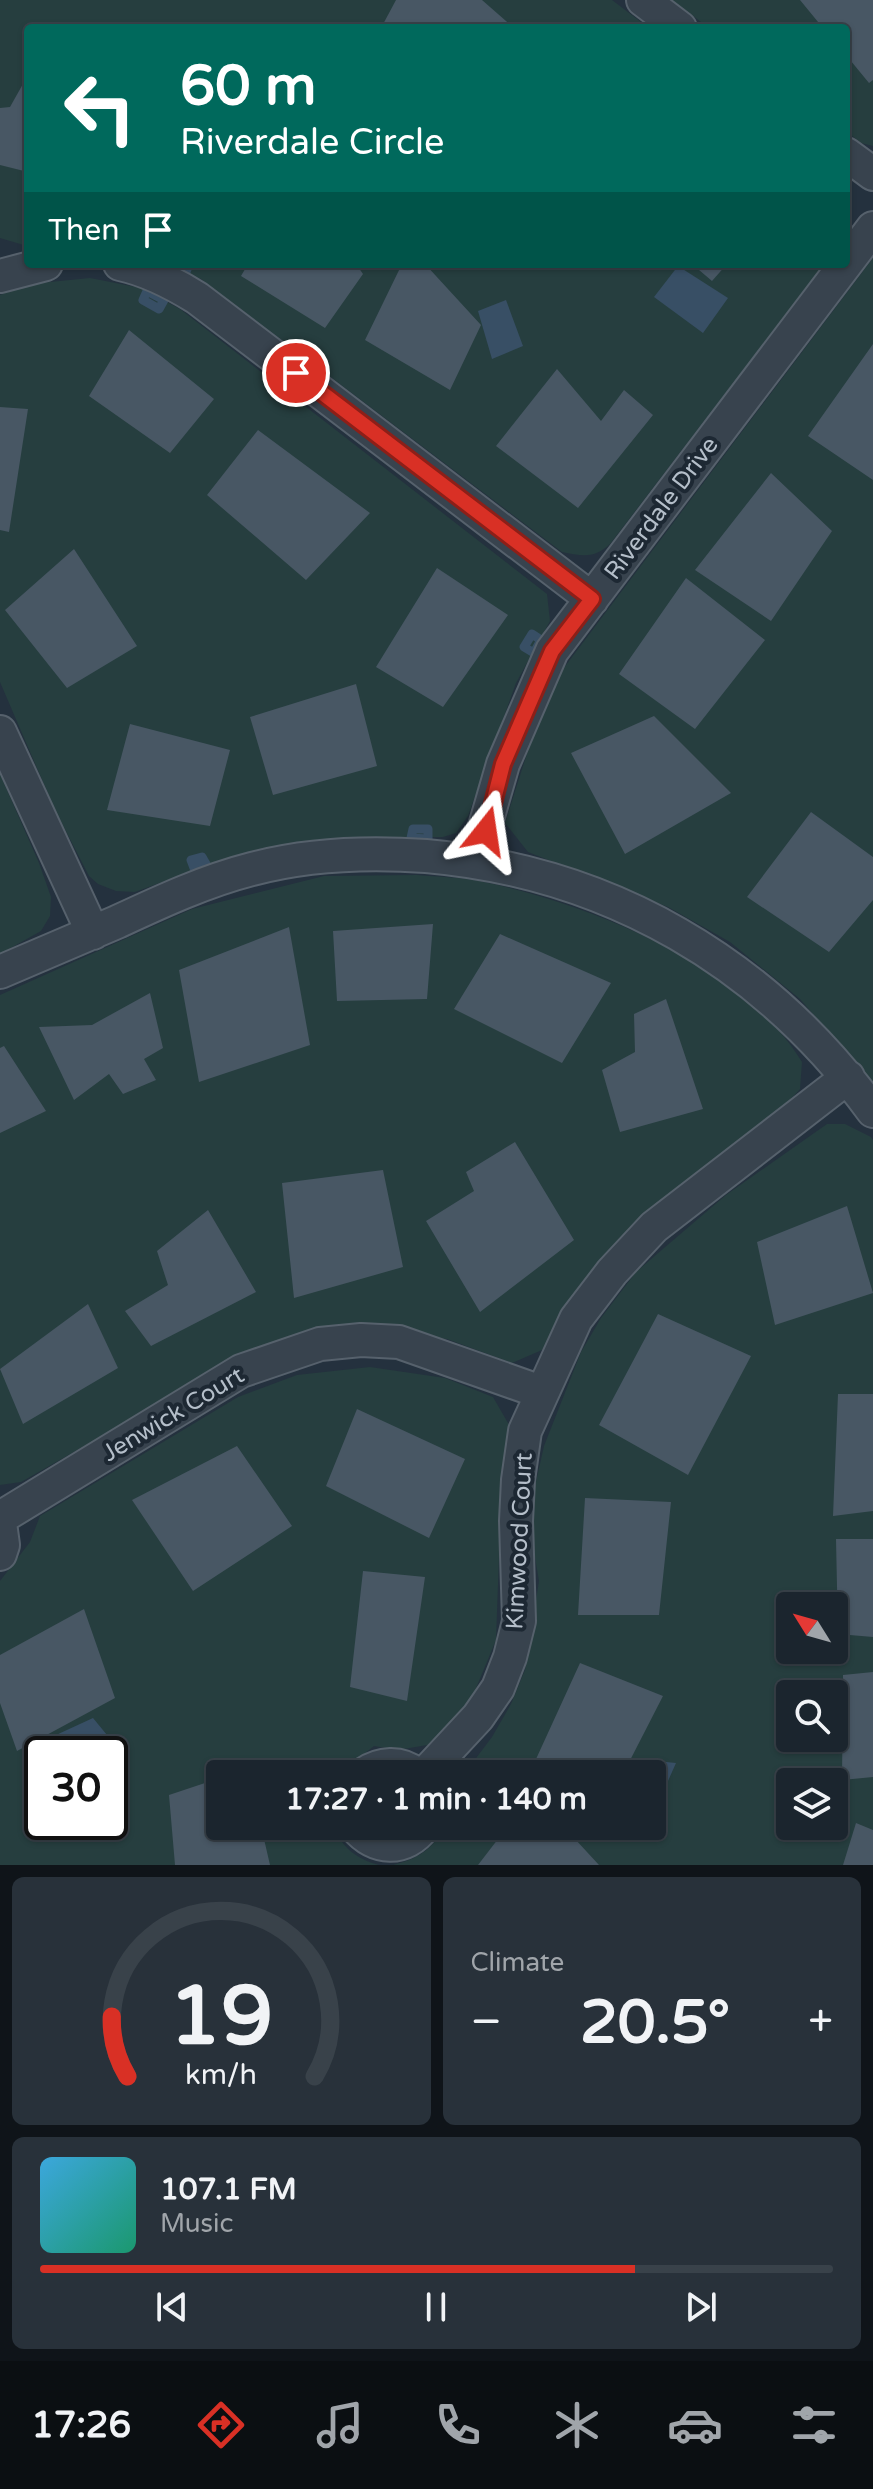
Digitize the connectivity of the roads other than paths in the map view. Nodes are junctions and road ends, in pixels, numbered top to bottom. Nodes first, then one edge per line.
1 (643, 0) edge
2 (675, 24) edge
3 (850, 157) edge
4 (873, 174) edge
5 (873, 228) edge
6 (850, 258) edge
7 (31, 268) edge
8 (138, 268) edge
9 (843, 268) edge
10 (0, 276) edge
11 (592, 599) junction
12 (0, 732) edge
13 (475, 861) junction
14 (93, 933) junction
15 (0, 972) edge
16 (848, 1077) junction
17 (873, 1111) edge
18 (541, 1392) junction
19 (0, 1520) edge
20 (0, 1554) edge
21 (438, 1760) edge
22 (370, 1840) edge
23 (410, 1840) edge

1 - 2 street
3 - 4 street
5 - 6 street, Riverdale Drive
7 - 10 street
8 - 11 street
9 - 11 street, Riverdale Drive
11 - 13 street, Riverdale Drive
12 - 14 street
13 - 14 street
13 - 16 street
14 - 15 street
16 - 17 street
16 - 18 street, Kimwood Court
18 - 19 street, Jenwick Court
18 - 21 street, Kimwood Court
19 - 20 street, Jenwick Court
22 - 23 street

